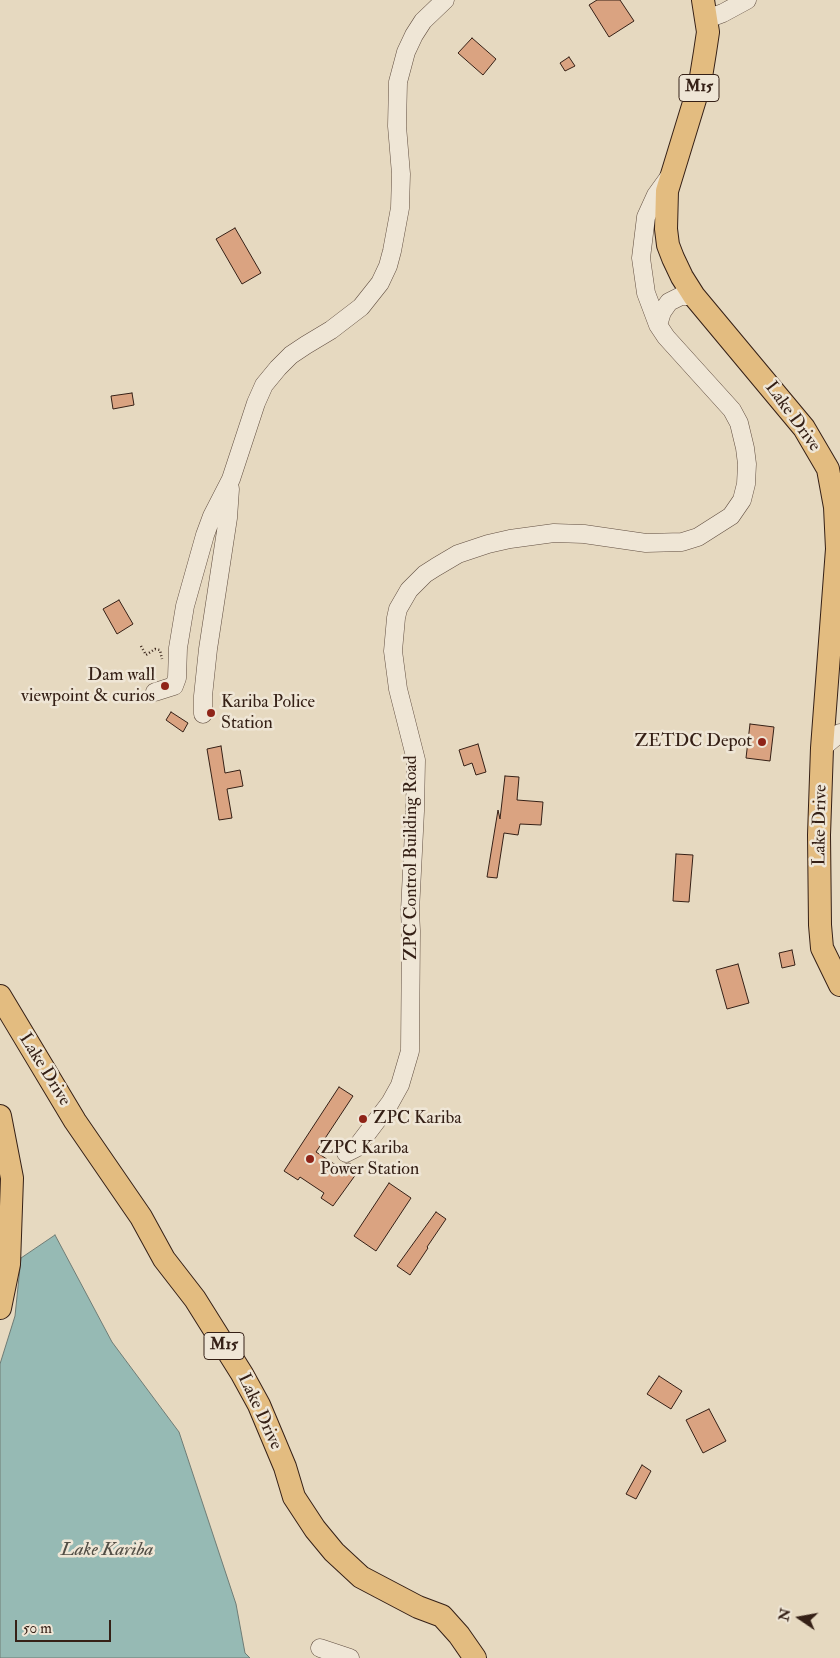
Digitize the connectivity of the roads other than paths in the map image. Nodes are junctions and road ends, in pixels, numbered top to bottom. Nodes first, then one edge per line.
1 (445, 0) edge
2 (747, 0) edge
3 (705, 9) edge
4 (672, 172) junction
5 (694, 296) junction
6 (658, 325) junction
7 (231, 479) junction
8 (155, 692) dead end
9 (203, 714) dead end
10 (840, 733) edge
11 (822, 748) junction
12 (840, 985) edge
13 (0, 996) edge
14 (0, 1116) edge
15 (346, 1153) dead end
16 (5, 1233) edge
17 (0, 1308) edge
18 (320, 1648) dead end
19 (350, 1658) edge
20 (475, 1658) edge

1 - 7 street
2 - 3 street
3 - 4 main road, Lake Drive / M15
4 - 5 main road, Lake Drive / M15
4 - 6 street, ZPC Control Building Road
5 - 6 street
5 - 11 main road, Lake Drive / M15
6 - 15 street, ZPC Control Building Road
7 - 8 street
7 - 9 street
10 - 11 street
11 - 12 main road, Lake Drive / M15
13 - 20 main road, Lake Drive / M15
14 - 16 main road
16 - 17 main road
18 - 19 street

